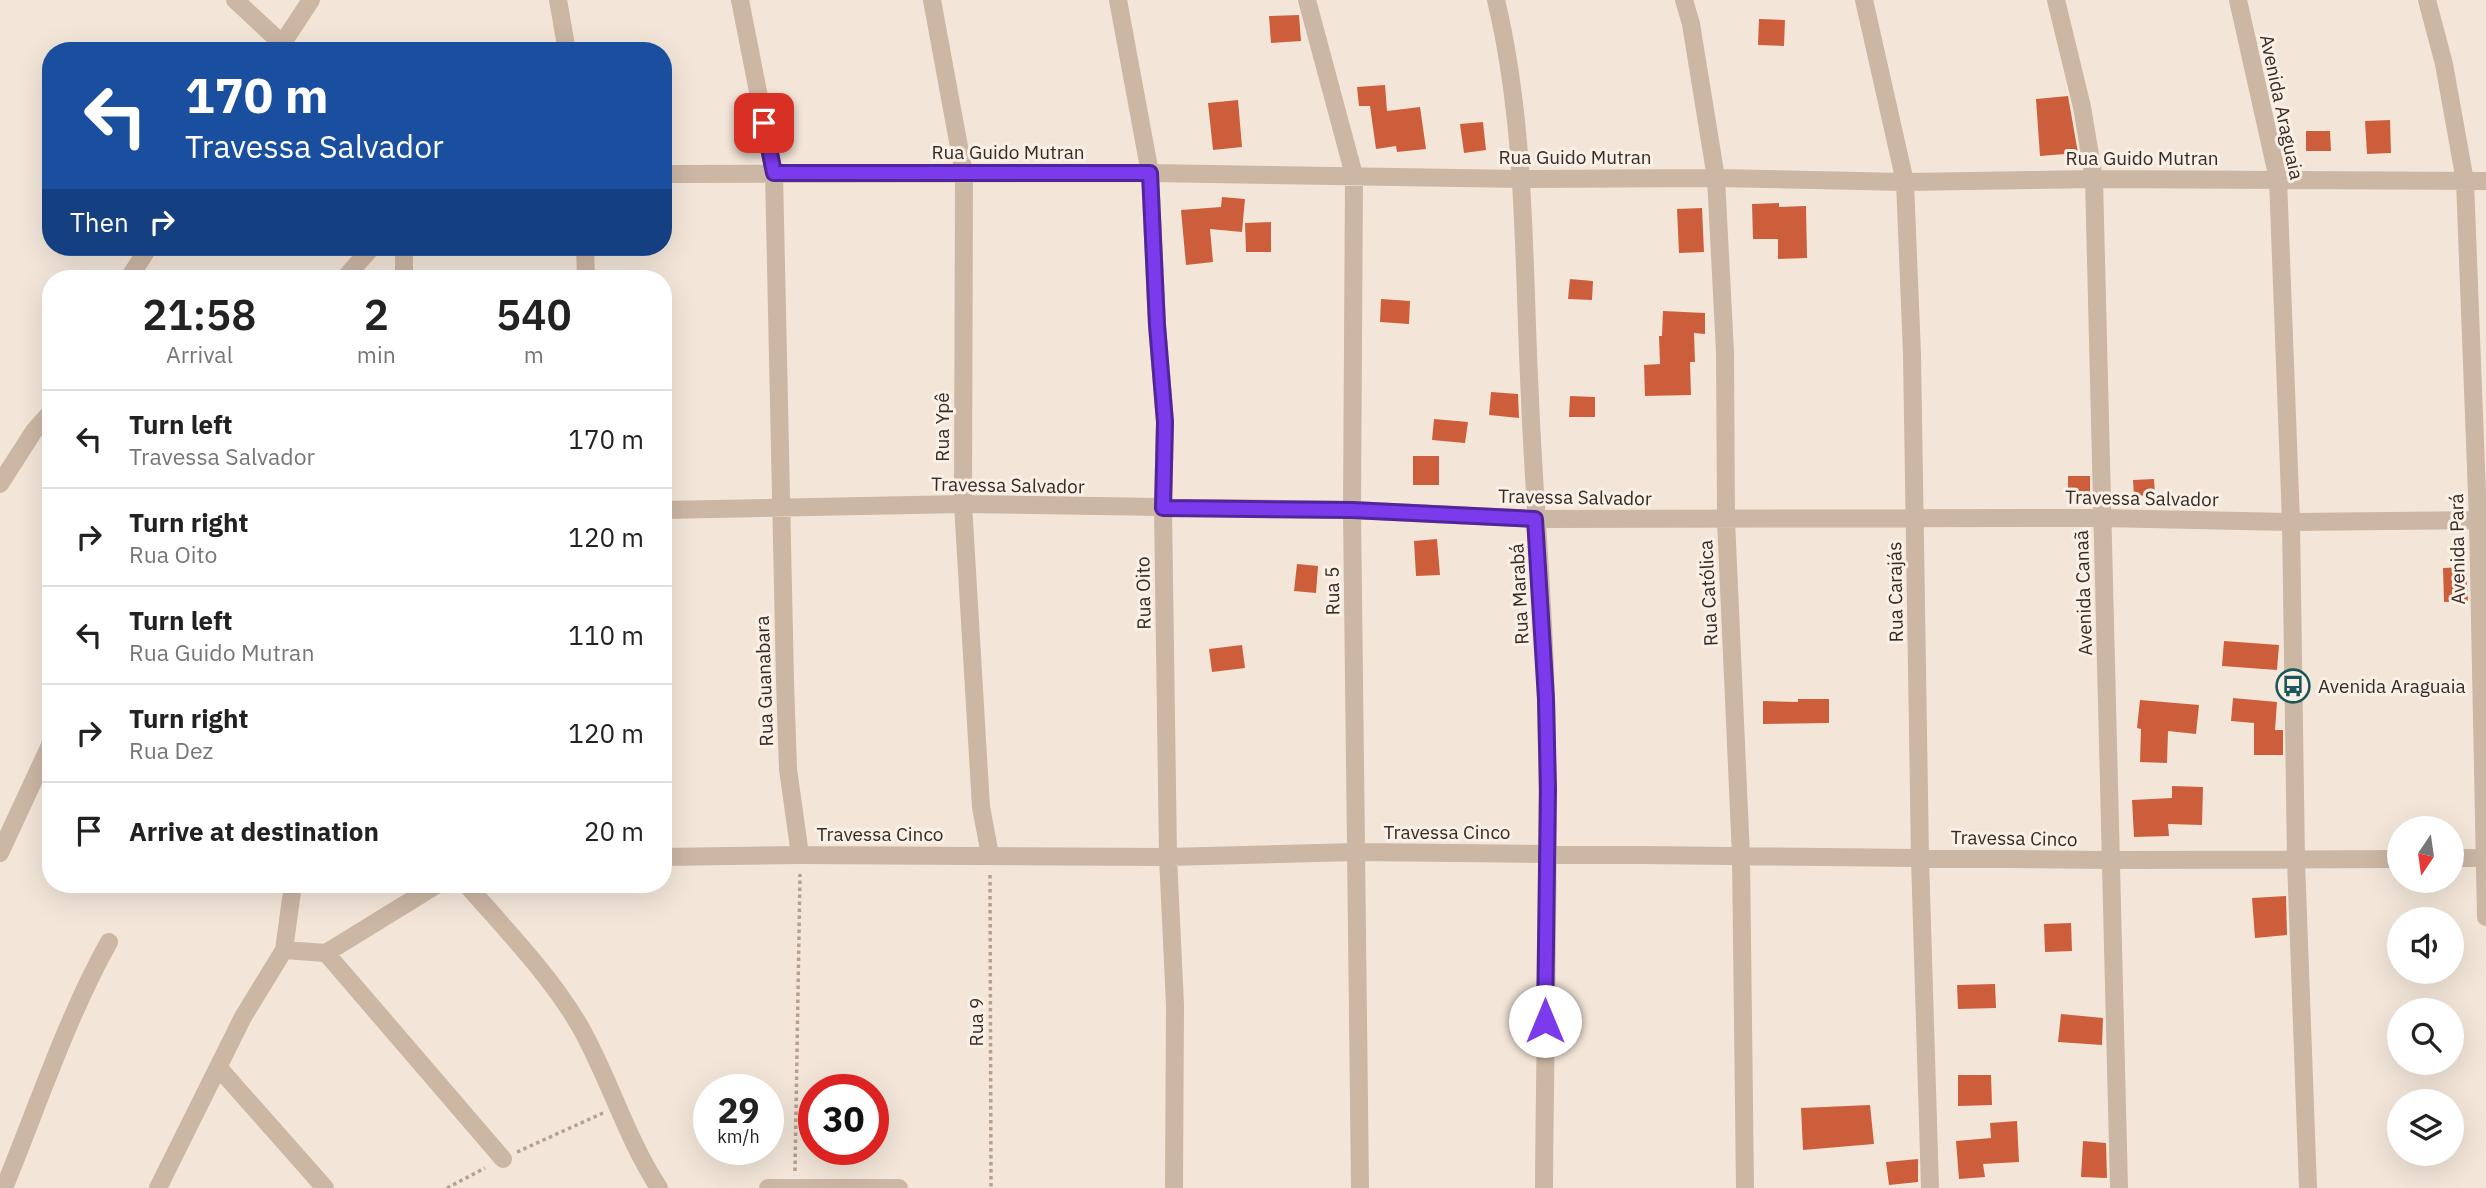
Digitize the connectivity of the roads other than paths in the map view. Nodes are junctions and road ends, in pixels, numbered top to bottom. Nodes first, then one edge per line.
1 (235, 0) edge
2 (311, 0) edge
3 (558, 0) edge
4 (740, 0) edge
5 (932, 0) edge
6 (1118, 0) edge
7 (1307, 0) edge
8 (1496, 0) edge
9 (1684, 0) edge
10 (1864, 0) edge
11 (2056, 0) edge
12 (2238, 0) edge
13 (2427, 0) edge
14 (281, 42) edge
15 (289, 42) edge
16 (565, 42) edge
17 (774, 173) junction
18 (1150, 173) junction
19 (672, 174) edge
20 (964, 174) junction
21 (1354, 175) junction
22 (1716, 178) junction
23 (1521, 179) junction
24 (2094, 179) junction
25 (2278, 179) junction
26 (2465, 181) junction
27 (2486, 181) edge
28 (1905, 182) junction
29 (364, 256) edge
30 (352, 270) edge
31 (42, 422) edge
32 (0, 484) edge
33 (963, 504) junction
34 (780, 507) junction
35 (1163, 508) junction
36 (672, 510) edge
37 (1352, 510) junction
38 (2102, 518) junction
39 (1535, 519) junction
40 (1914, 519) junction
41 (1726, 520) junction
42 (2482, 520) edge
43 (2291, 522) junction
44 (42, 762) edge
45 (1356, 852) junction
46 (0, 853) edge
47 (1546, 854) junction
48 (800, 855) junction
49 (990, 855) junction
50 (1741, 856) junction
51 (672, 857) edge
52 (1168, 857) junction
53 (1920, 858) junction
54 (2464, 858) edge
55 (2485, 858) edge
56 (2387, 859) edge
57 (2111, 860) junction
58 (2296, 861) junction
59 (292, 893) edge
60 (423, 893) edge
61 (473, 893) edge
62 (2486, 917) edge
63 (109, 942) dead end
64 (284, 950) junction
65 (326, 953) junction
66 (218, 1067) junction
67 (503, 1159) road end
68 (795, 1187) edge
69 (4, 1188) edge
70 (158, 1188) edge
71 (325, 1188) edge
72 (659, 1188) edge
73 (768, 1188) edge
74 (899, 1188) edge
75 (1174, 1188) edge
76 (1360, 1188) edge
77 (1544, 1188) edge
78 (1745, 1188) edge
79 (1930, 1188) edge
80 (2119, 1188) edge
81 (2308, 1188) edge

1 - 14 street
2 - 15 street
3 - 16 street
4 - 17 street, Rua Guanabara
5 - 20 street, Rua Ypê
6 - 18 street, Rua Oito
7 - 21 street, Rua 5
8 - 23 street, Rua Marabá
9 - 22 street, Rua Católica
10 - 28 street, Rua Carajás
11 - 24 street, Avenida Canaã
12 - 25 street, Avenida Araguaia
13 - 26 street, Avenida Pará
17 - 19 street, Rua Guido Mutran
17 - 20 street, Rua Guido Mutran
17 - 34 street, Rua Guanabara
18 - 20 street, Rua Guido Mutran
18 - 21 street, Rua Guido Mutran
18 - 35 street, Rua Oito
20 - 33 street, Rua Ypê
21 - 23 street, Rua Guido Mutran
21 - 37 street, Rua 5
22 - 23 street, Rua Guido Mutran
22 - 28 street, Rua Guido Mutran
22 - 41 street, Rua Católica
23 - 39 street, Rua Marabá
24 - 25 street, Rua Guido Mutran
24 - 28 street, Rua Guido Mutran
24 - 38 street, Avenida Canaã
25 - 26 street, Rua Guido Mutran
25 - 43 street, Avenida Araguaia
26 - 27 street, Rua Guido Mutran
26 - 42 street, Avenida Pará
28 - 40 street, Rua Carajás
29 - 30 street
31 - 32 street
33 - 34 street, Travessa Salvador
33 - 35 street, Travessa Salvador
33 - 49 street, Rua Ypê
34 - 36 street, Travessa Salvador
34 - 48 street, Rua Guanabara
35 - 37 street, Travessa Salvador
35 - 52 street, Rua Oito
37 - 39 street, Travessa Salvador
37 - 45 street, Rua 5
38 - 40 street, Travessa Salvador
38 - 43 street, Travessa Salvador
38 - 57 street, Avenida Canaã
39 - 41 street, Travessa Salvador
39 - 47 street, Rua Marabá
40 - 41 street, Travessa Salvador
40 - 53 street, Rua Carajás
41 - 50 street, Rua Católica
42 - 43 street, Travessa Salvador
42 - 55 street, Avenida Pará
43 - 58 street, Avenida Araguaia
44 - 46 street
45 - 47 street, Travessa Cinco
45 - 52 street, Travessa Cinco
45 - 76 street, Rua 5
47 - 50 street, Travessa Cinco
47 - 77 street, Rua Marabá
48 - 49 street, Travessa Cinco
48 - 51 street, Travessa Cinco
49 - 52 street, Travessa Cinco
50 - 53 street, Travessa Cinco
50 - 78 street, Rua Católica
52 - 75 street, Rua Oito
53 - 57 street, Travessa Cinco
53 - 79 street, Rua Carajás
54 - 55 street
55 - 62 street, Avenida Pará
56 - 58 street, Travessa Cinco
57 - 58 street, Travessa Cinco
57 - 80 street, Avenida Canaã
58 - 81 street, Avenida Araguaia
59 - 64 street
60 - 65 street
61 - 72 street
63 - 69 street
64 - 65 street
64 - 66 street
65 - 67 street
66 - 70 street
66 - 71 street
68 - 73 street
68 - 74 street

